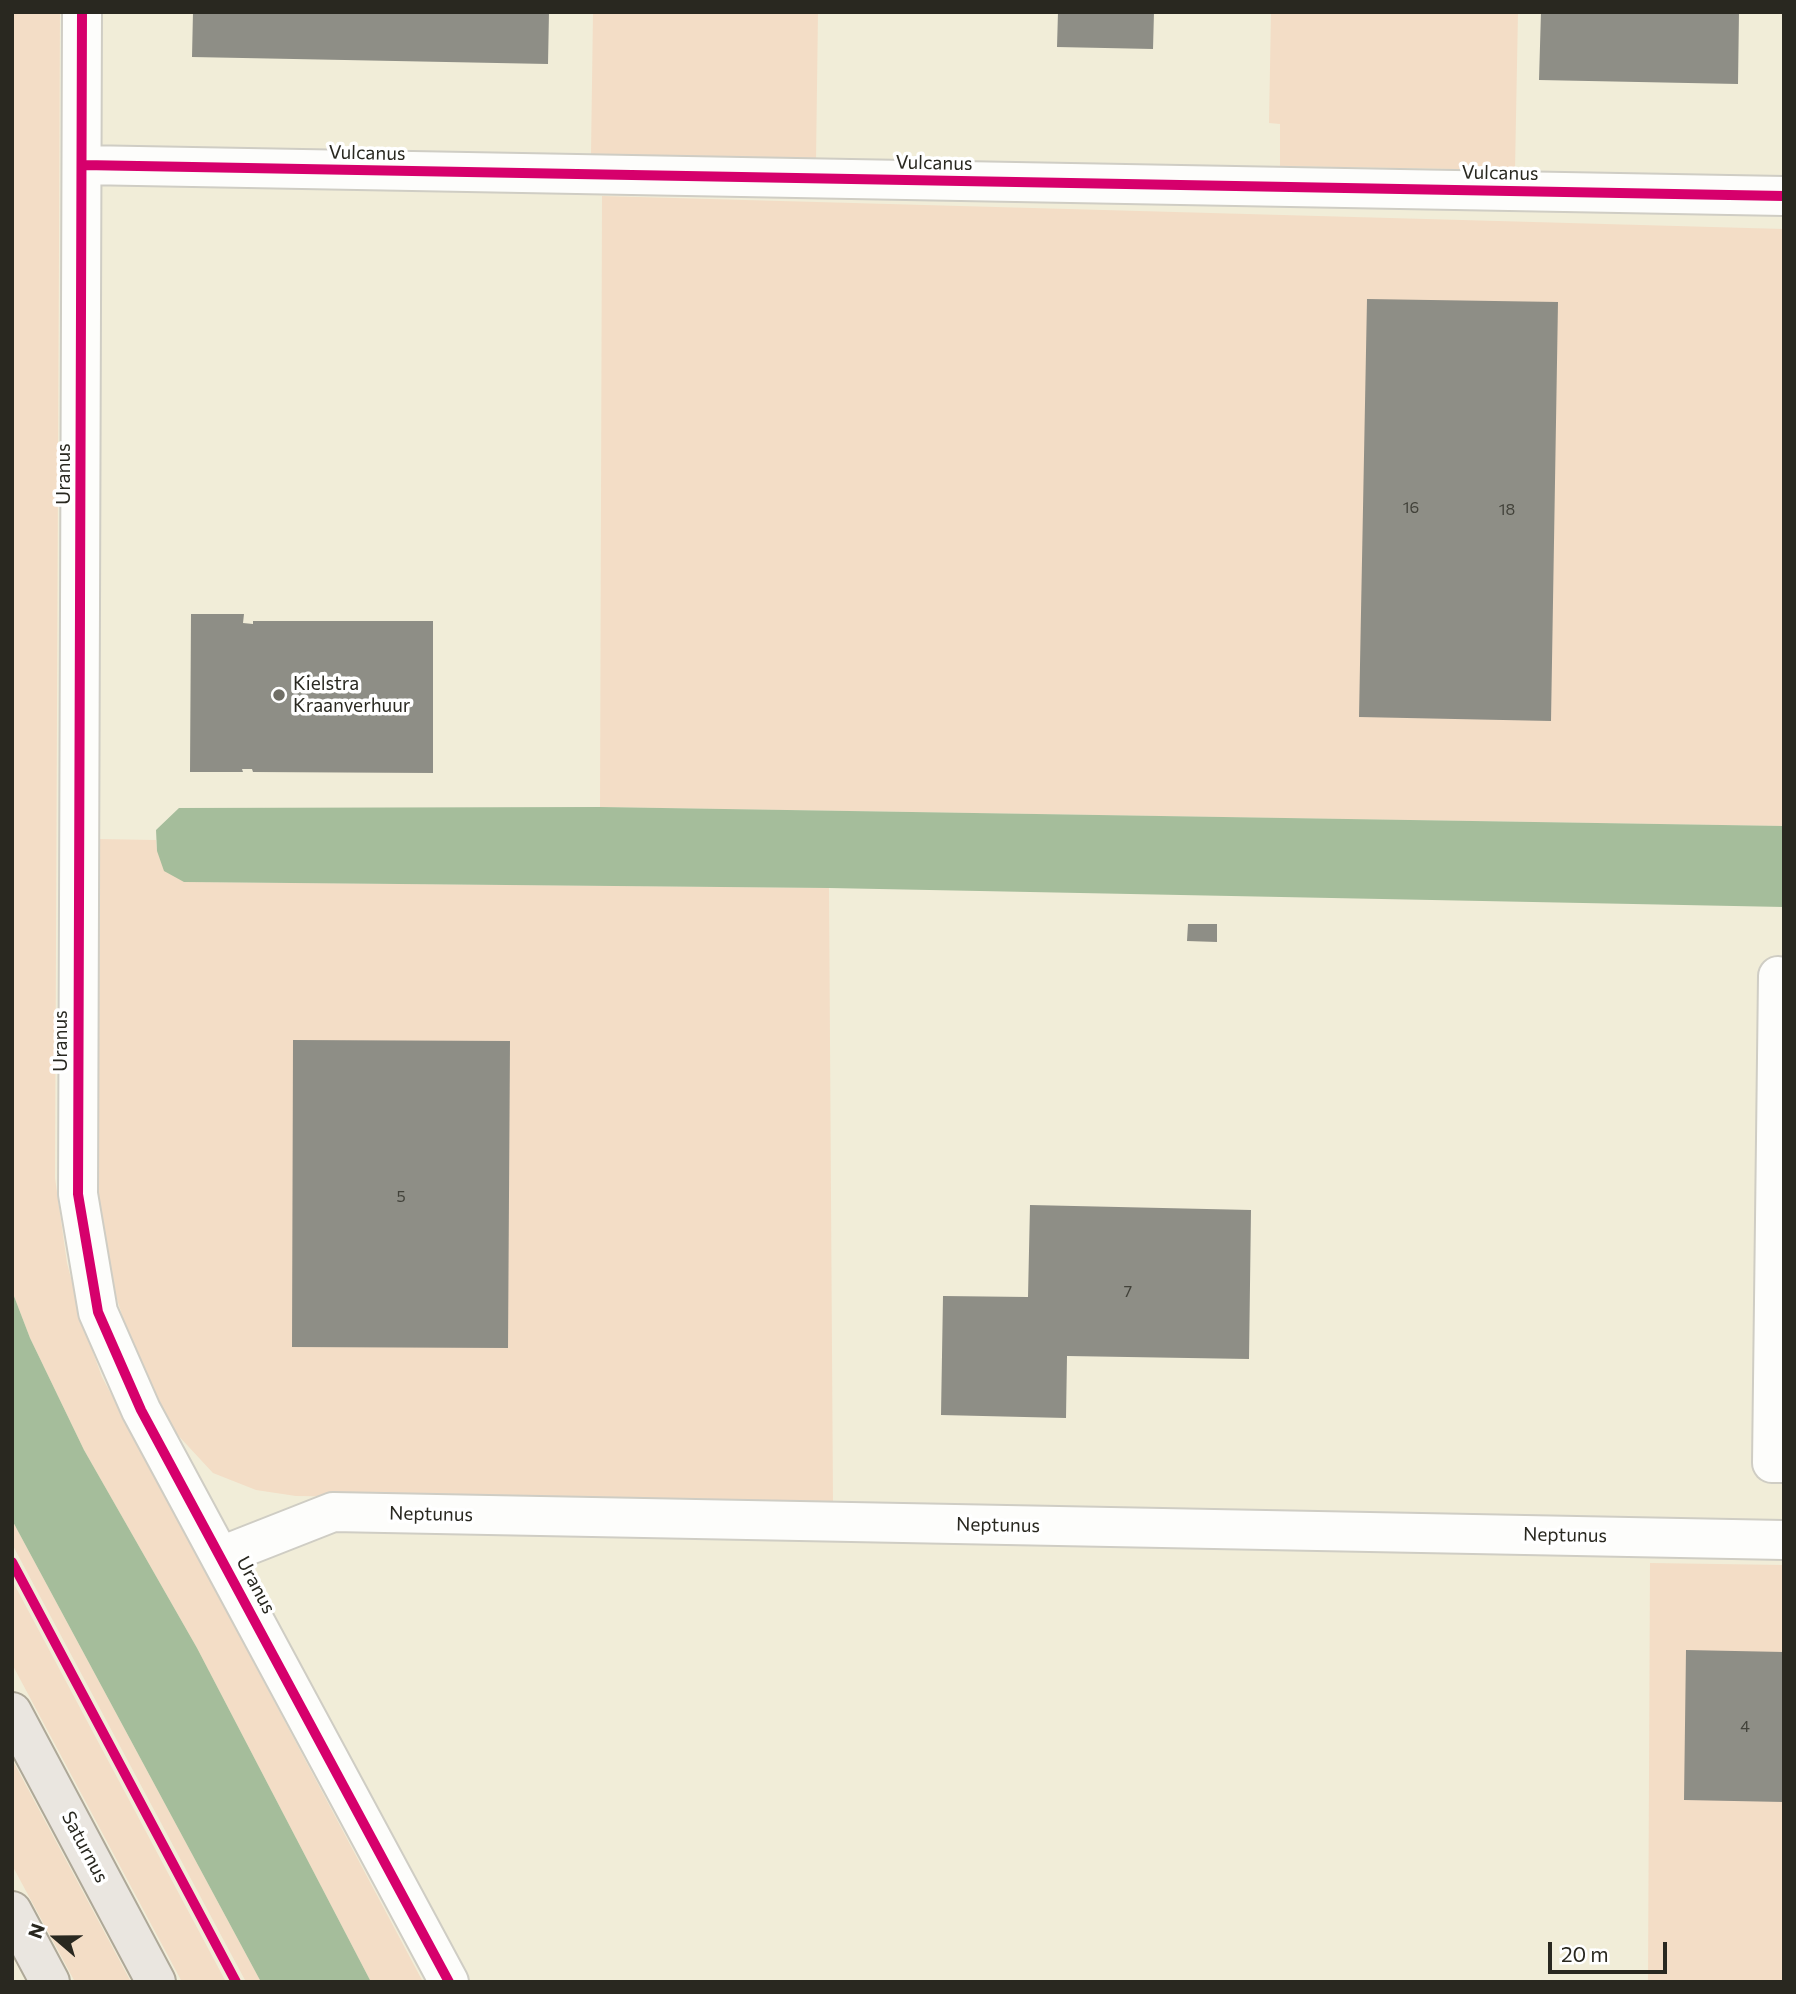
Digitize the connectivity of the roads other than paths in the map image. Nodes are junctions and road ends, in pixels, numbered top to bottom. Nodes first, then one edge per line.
1 (82, 12) edge
2 (83, 165) junction
3 (1784, 196) edge
4 (1778, 976) dead end
5 (1784, 1463) edge
6 (1784, 1540) edge
7 (221, 1556) junction
8 (12, 1712) edge
9 (12, 1911) edge
10 (50, 1982) edge
11 (156, 1982) edge
12 (449, 1982) edge

1 - 2 street, Uranus
2 - 3 street, Vulcanus
2 - 7 street, Uranus
4 - 5 street
6 - 7 street, Neptunus
7 - 12 street, Uranus
8 - 11 main road, Saturnus
9 - 10 main road

